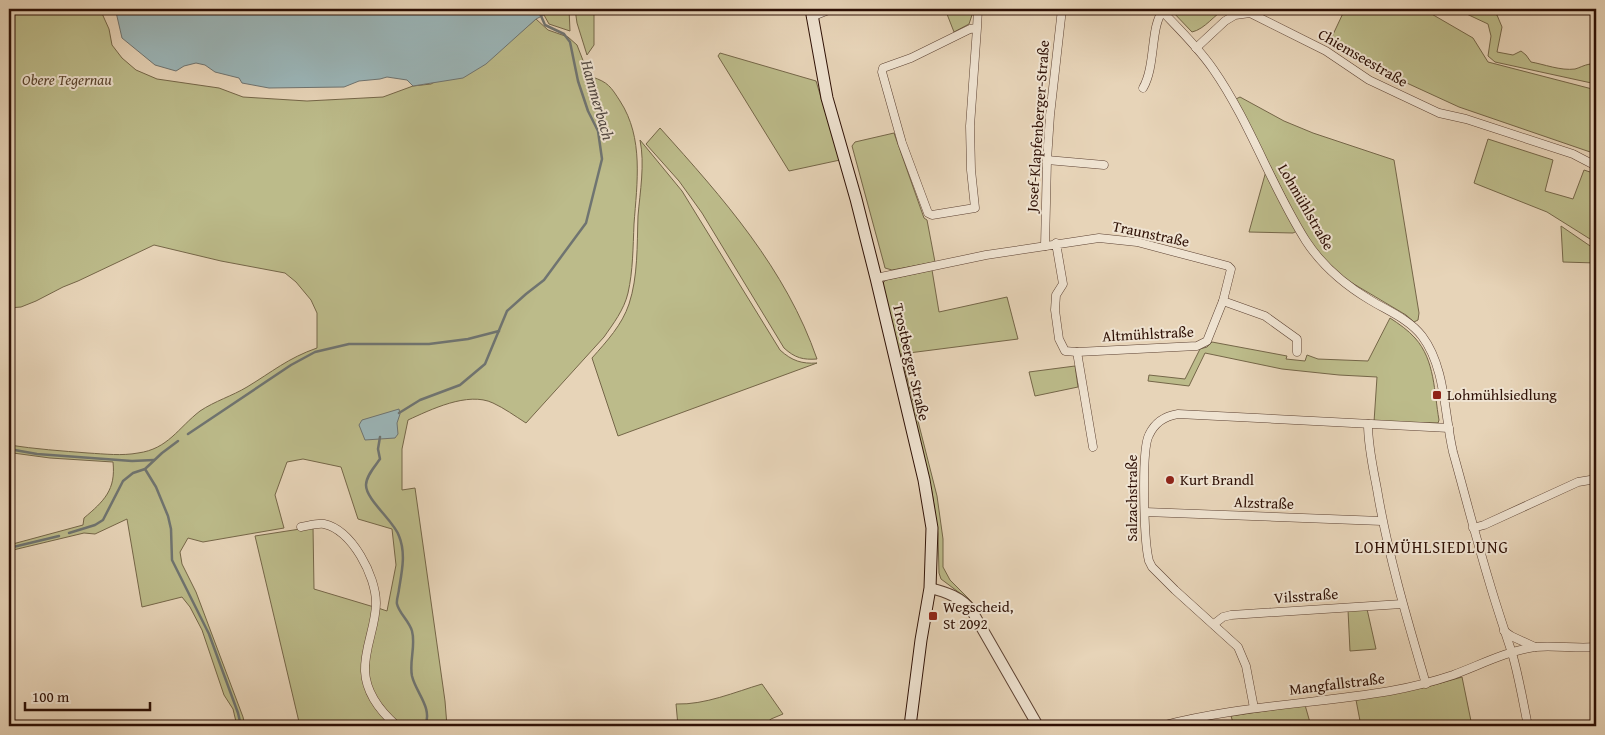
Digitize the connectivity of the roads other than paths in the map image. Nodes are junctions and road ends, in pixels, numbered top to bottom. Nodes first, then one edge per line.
1 (831, 9) edge
2 (978, 9) edge
3 (1062, 9) edge
4 (1162, 10) edge
5 (811, 13) edge
6 (1229, 13) edge
7 (977, 28) junction
8 (1196, 48) junction
9 (1143, 88) dead end
10 (1047, 160) junction
11 (1104, 165) dead end
12 (1596, 166) edge
13 (1056, 243) junction
14 (1045, 246) junction
15 (876, 278) junction
16 (1223, 301) junction
17 (1077, 352) junction
18 (1298, 352) dead end
19 (1368, 424) junction
20 (1449, 428) junction
21 (1092, 447) dead end
22 (1596, 479) edge
23 (1145, 512) junction
24 (1382, 521) junction
25 (301, 527) dead end
26 (1473, 528) junction
27 (930, 588) junction
28 (1402, 604) junction
29 (1214, 624) junction
30 (1504, 631) junction
31 (1536, 647) junction
32 (1596, 647) edge
33 (1512, 652) junction
34 (1426, 684) junction
35 (1254, 708) junction
36 (396, 726) edge
37 (910, 726) edge
38 (1038, 726) edge
39 (1161, 726) edge
40 (1528, 726) edge

1 - 5 street
2 - 7 street
3 - 10 street, Josef-Klapfenberger-Straße
4 - 8 street, Lohmühlstraße
4 - 9 street
5 - 15 main road, Trostberger Straße
6 - 8 street, Chiemseestraße
6 - 12 street, Chiemseestraße
7 - 7 street
8 - 20 street, Lohmühlstraße
10 - 11 street
10 - 14 street, Josef-Klapfenberger-Straße
13 - 14 street, Traunstraße
13 - 16 street, Traunstraße
13 - 17 street
14 - 15 street, Traunstraße
15 - 27 main road, Trostberger Straße
16 - 17 street, Altmühlstraße
16 - 18 street
17 - 21 street
19 - 20 street, Salzachstraße
19 - 23 street, Salzachstraße
19 - 24 street
20 - 26 street
22 - 26 street
23 - 24 street, Alzstraße
23 - 29 street, Salzachstraße
24 - 28 street
25 - 36 street
26 - 30 street
27 - 37 main road, Trostberger Straße
27 - 38 street
28 - 29 street, Vilsstraße
28 - 34 street
29 - 35 street, Salzachstraße
30 - 31 street
30 - 33 street
31 - 32 street
31 - 33 street
33 - 34 street, Mangfallstraße
33 - 40 street
34 - 35 street, Mangfallstraße
35 - 39 street, Mangfallstraße

